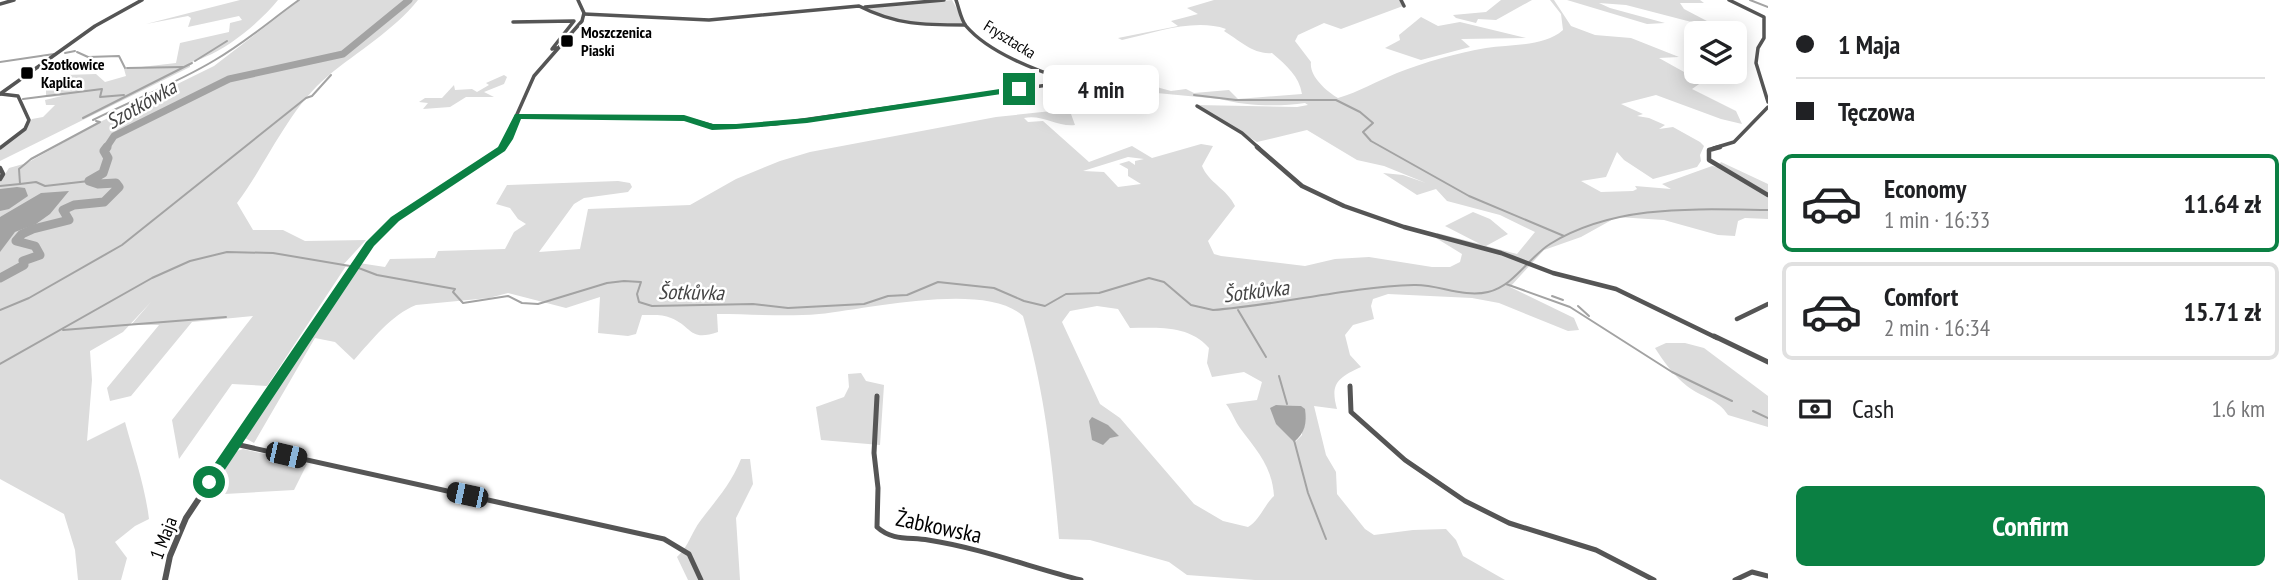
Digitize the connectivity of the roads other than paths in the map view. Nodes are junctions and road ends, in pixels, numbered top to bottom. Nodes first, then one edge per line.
1 (14, 0) edge
2 (142, 0) edge
3 (578, 0) edge
4 (944, 0) edge
5 (956, 0) edge
6 (1401, 0) edge
7 (1728, 0) edge
8 (0, 4) edge
9 (1404, 6) dead end
10 (865, 7) junction
11 (584, 14) junction
12 (513, 22) dead end
13 (965, 25) junction
14 (558, 48) junction
15 (0, 94) edge
16 (1768, 104) edge
17 (1197, 106) dead end
18 (518, 116) junction
19 (0, 148) edge
20 (0, 168) edge
21 (0, 179) edge
22 (1768, 195) edge
23 (1768, 304) edge
24 (1737, 319) dead end
25 (1768, 362) edge
26 (1350, 386) dead end
27 (877, 397) dead end
28 (235, 444) junction
29 (1768, 576) edge
30 (165, 580) edge
31 (701, 580) edge
32 (1081, 580) edge
33 (1654, 580) edge
34 (1735, 580) edge

1 - 8 street
2 - 15 street
3 - 11 street
4 - 10 street
5 - 13 street, Frysztacka
6 - 9 street
7 - 16 street
10 - 11 street
10 - 13 street
11 - 14 street, 1 Maja
12 - 14 street
13 - 18 street, Frysztacka
14 - 18 street, 1 Maja
15 - 19 street
16 - 22 street
17 - 25 street
18 - 28 street, 1 Maja
20 - 21 street
23 - 24 street
26 - 33 street
27 - 32 street, Żabkowska
28 - 30 street, 1 Maja
28 - 31 street
29 - 34 street

